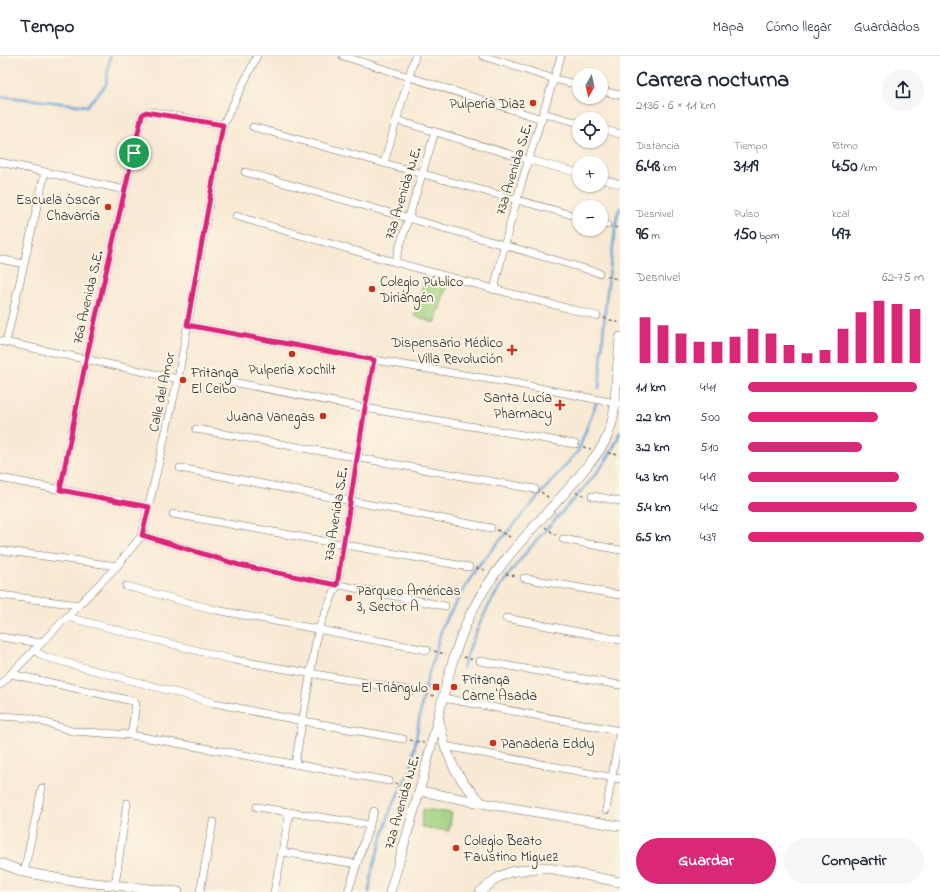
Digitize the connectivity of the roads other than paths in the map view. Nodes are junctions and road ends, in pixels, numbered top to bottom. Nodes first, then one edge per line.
1 (257, 56) edge
2 (343, 56) edge
3 (415, 56) edge
4 (483, 56) edge
5 (561, 56) edge
6 (409, 77) junction
7 (554, 78) junction
8 (572, 83) edge
9 (608, 93) edge
10 (620, 96) edge
11 (542, 116) junction
12 (396, 120) junction
13 (572, 122) edge
14 (223, 125) junction
15 (253, 127) dead end
16 (608, 131) edge
17 (435, 132) junction
18 (620, 134) edge
19 (529, 160) junction
20 (0, 162) edge
21 (384, 163) junction
22 (572, 171) edge
23 (45, 172) junction
24 (245, 172) dead end
25 (422, 174) junction
26 (608, 181) edge
27 (620, 184) edge
28 (125, 190) junction
29 (517, 199) junction
30 (572, 215) edge
31 (236, 216) dead end
32 (408, 218) junction
33 (504, 245) junction
34 (0, 259) edge
35 (395, 262) junction
36 (24, 264) junction
37 (601, 274) road end
38 (494, 290) junction
39 (599, 317) road end
40 (187, 325) junction
41 (620, 337) edge
42 (3, 342) edge
43 (86, 360) junction
44 (374, 360) junction
45 (178, 379) junction
46 (227, 381) dead end
47 (617, 404) edge
48 (365, 408) junction
49 (196, 428) dead end
50 (577, 445) road end
51 (357, 458) junction
52 (180, 468) dead end
53 (0, 478) edge
54 (60, 490) junction
55 (538, 490) road end
56 (588, 495) road end
57 (351, 501) junction
58 (620, 501) edge
59 (149, 507) junction
60 (173, 514) dead end
61 (491, 528) dead end
62 (142, 535) junction
63 (563, 539) dead end
64 (344, 545) junction
65 (0, 550) edge
66 (620, 550) edge
67 (117, 566) junction
68 (472, 568) road end
69 (520, 577) road end
70 (337, 585) junction
71 (126, 586) dead end
72 (0, 595) edge
73 (620, 595) edge
74 (79, 606) junction
75 (445, 606) dead end
76 (67, 617) junction
77 (506, 618) dead end
78 (318, 630) junction
79 (0, 637) edge
80 (620, 640) edge
81 (41, 643) junction
82 (34, 650) junction
83 (429, 650) road end
84 (476, 660) road end
85 (311, 673) junction
86 (11, 674) junction
87 (0, 685) edge
88 (620, 685) edge
89 (417, 692) road end
90 (440, 698) junction
91 (0, 716) edge
92 (438, 718) junction
93 (303, 721) junction
94 (620, 731) edge
95 (131, 735) junction
96 (406, 739) road end
97 (445, 746) junction
98 (296, 764) junction
99 (612, 778) junction
100 (620, 779) edge
101 (389, 781) dead end
102 (42, 788) dead end
103 (416, 790) junction
104 (482, 802) junction
105 (127, 803) dead end
106 (257, 807) dead end
107 (606, 810) dead end
108 (374, 811) dead end
109 (290, 812) junction
110 (213, 822) dead end
111 (370, 825) junction
112 (620, 826) edge
113 (282, 852) junction
114 (0, 863) edge
115 (357, 864) junction
116 (24, 872) junction
117 (620, 882) edge
118 (115, 885) junction
119 (178, 892) edge
120 (200, 892) edge
121 (274, 892) edge
122 (348, 892) edge
123 (390, 892) edge
124 (480, 892) edge

1 - 14 street, Calle del Amor
2 - 6 street
3 - 6 street
4 - 7 street
5 - 7 street, 73a Avenida S.E.
6 - 11 street
6 - 12 street
7 - 8 street
7 - 11 street, 73a Avenida S.E.
9 - 10 street
11 - 13 street
11 - 19 street, 73a Avenida S.E.
12 - 17 street
12 - 21 street
14 - 28 street, 76a Avenida S.E.
14 - 40 street, Calle del Amor
15 - 21 street
16 - 18 street
17 - 19 street
17 - 25 street, 73a Avenida N.E.
19 - 22 street
19 - 29 street, 73a Avenida S.E.
20 - 23 street
21 - 25 street
23 - 28 street
23 - 36 street
24 - 32 street
25 - 29 street
25 - 32 street, 73a Avenida N.E.
26 - 27 street
28 - 43 street, 76a Avenida S.E.
29 - 30 street
29 - 33 street, 73a Avenida S.E.
31 - 35 street
32 - 33 street
32 - 35 street, 73a Avenida N.E.
33 - 37 street
33 - 38 street, 73a Avenida S.E.
34 - 36 street
35 - 38 street
36 - 42 street
38 - 39 street
40 - 44 street
40 - 45 street, Calle del Amor
41 - 47 street, 72a Avenida N.E.
42 - 43 street
43 - 45 street
43 - 54 street, 76a Avenida S.E.
44 - 47 street
44 - 48 street, 73a Avenida S.E.
45 - 59 street, Calle del Amor
46 - 48 street
47 - 90 street, 72a Avenida N.E.
48 - 50 street
48 - 51 street, 73a Avenida S.E.
49 - 51 street
51 - 55 street
51 - 57 street, 73a Avenida S.E.
52 - 57 street
53 - 54 street
54 - 59 street
56 - 58 street
57 - 61 street
57 - 64 street, 73a Avenida S.E.
59 - 62 street, Calle del Amor
60 - 64 street
62 - 67 street, Calle del Amor
62 - 70 street
63 - 66 street
64 - 68 street
64 - 70 street, 73a Avenida S.E.
65 - 67 street
67 - 74 street, Calle del Amor
69 - 73 street
70 - 75 street
70 - 78 street, 73a Avenida S.E.
71 - 78 street
72 - 74 street
74 - 76 street, Calle del Amor
76 - 81 street, Calle del Amor
76 - 85 street
77 - 80 street
78 - 83 street
78 - 85 street, 73a Avenida S.E.
79 - 81 street
81 - 82 street, Calle del Amor
82 - 86 street, Calle del Amor
82 - 93 street
84 - 88 street
85 - 89 street
85 - 93 street, 73a Avenida S.E.
86 - 87 street, Calle del Amor
86 - 95 street
90 - 92 street, 72a Avenida N.E.
90 - 94 street
91 - 95 street
92 - 97 street
92 - 103 street, 72a Avenida N.E.
93 - 96 street
93 - 98 street, 73a Avenida S.E.
94 - 99 street
95 - 98 street
97 - 99 street
97 - 104 street
98 - 101 street
99 - 100 street
99 - 107 street
102 - 116 street
103 - 104 street
103 - 123 street, 72a Avenida N.E.
104 - 112 street
105 - 118 street
106 - 109 street
108 - 111 street
109 - 111 street
109 - 113 street
110 - 120 street
111 - 115 street
113 - 115 street
113 - 121 street
114 - 116 street
115 - 122 street
116 - 118 street
117 - 124 street
118 - 119 street

